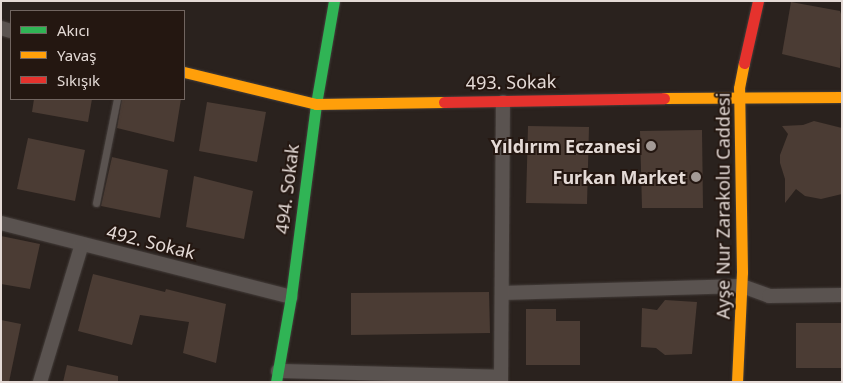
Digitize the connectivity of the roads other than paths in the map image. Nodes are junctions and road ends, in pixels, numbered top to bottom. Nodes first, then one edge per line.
1 (334, 1) edge
2 (758, 1) edge
3 (185, 72) edge
4 (739, 97) junction
5 (842, 98) edge
6 (117, 100) edge
7 (504, 102) junction
8 (316, 104) junction
9 (96, 203) dead end
10 (1, 223) edge
11 (82, 244) junction
12 (742, 286) junction
13 (502, 293) junction
14 (842, 295) edge
15 (291, 297) junction
16 (277, 376) edge
17 (501, 380) edge
18 (40, 382) edge
19 (737, 382) edge

1 - 8 street, 494. Sokak
2 - 4 street, Ayşe Nur Zarakolu Caddesi
3 - 8 street, 493. Sokak
4 - 5 street, 493. Sokak
4 - 7 street, 493. Sokak
4 - 12 street, Ayşe Nur Zarakolu Caddesi
6 - 9 lane
7 - 8 street, 493. Sokak
7 - 13 street
8 - 15 street, 494. Sokak
10 - 11 street, 492. Sokak
11 - 15 street, 492. Sokak
11 - 18 street
12 - 13 street
12 - 14 street
12 - 19 street, Ayşe Nur Zarakolu Caddesi
13 - 17 street
15 - 16 street, 494. Sokak
16 - 17 street

